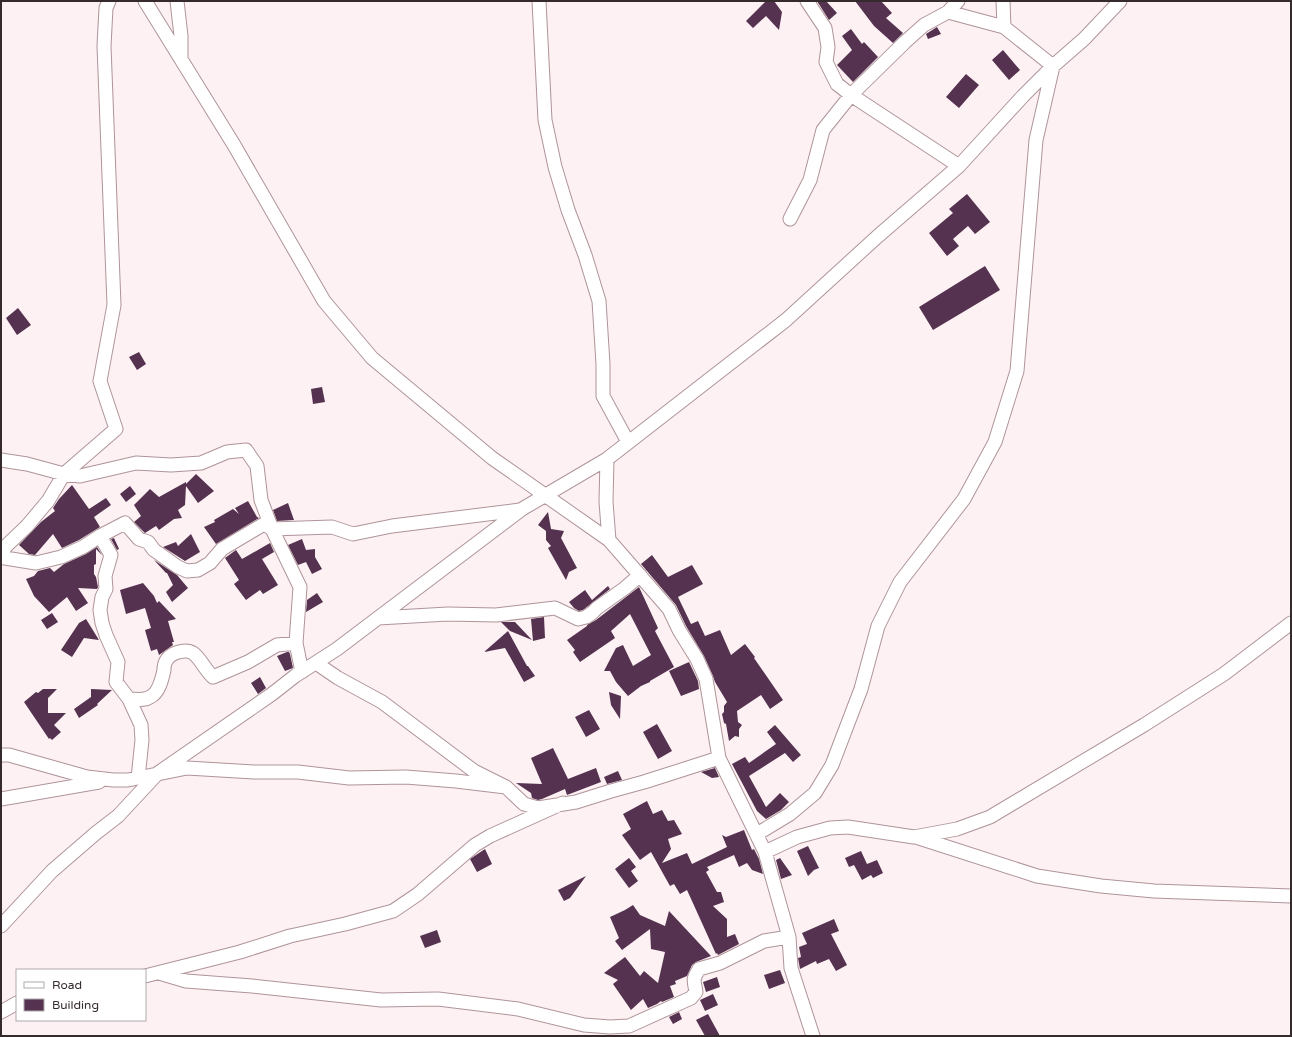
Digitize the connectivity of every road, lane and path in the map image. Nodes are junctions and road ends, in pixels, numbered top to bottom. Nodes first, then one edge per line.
1 (109, 1) edge
2 (145, 1) edge
3 (177, 1) edge
4 (539, 1) edge
5 (807, 1) edge
6 (958, 1) edge
7 (1003, 1) edge
8 (1120, 1) edge
9 (948, 12) junction
10 (1004, 27) junction
11 (182, 60) junction
12 (1053, 66) junction
13 (851, 95) junction
14 (959, 166) junction
15 (790, 219) dead end
16 (628, 442) junction
17 (607, 459) junction
18 (1, 460) edge
19 (64, 474) junction
20 (546, 496) junction
21 (522, 509) junction
22 (272, 529) junction
23 (100, 536) junction
24 (609, 540) junction
25 (1, 557) edge
26 (640, 575) junction
27 (378, 618) junction
28 (1291, 623) edge
29 (296, 643) junction
30 (316, 663) junction
31 (302, 672) junction
32 (129, 699) junction
33 (1, 755) edge
34 (719, 758) junction
35 (158, 773) junction
36 (138, 778) junction
37 (113, 780) junction
38 (506, 787) junction
39 (1, 799) edge
40 (563, 804) junction
41 (757, 834) junction
42 (914, 837) junction
43 (765, 852) junction
44 (1291, 896) edge
45 (1, 926) edge
46 (789, 937) junction
47 (160, 973) junction
48 (146, 976) edge
49 (16, 1004) edge
50 (1, 1012) edge
51 (628, 1031) edge
52 (813, 1036) edge

1 - 19 street
2 - 11 street
3 - 11 street
4 - 16 street
5 - 13 street
6 - 9 street
7 - 10 street
8 - 12 street
9 - 10 street
9 - 13 street
10 - 12 street
11 - 20 street
12 - 14 street
12 - 41 street
13 - 14 street
13 - 15 street
14 - 16 street
16 - 17 street
17 - 20 street
17 - 24 street
18 - 19 street
19 - 22 street
19 - 25 street
20 - 21 street
20 - 24 street
21 - 22 street
21 - 27 street
22 - 23 street
22 - 29 street
23 - 25 street
23 - 32 street
24 - 26 street
26 - 27 street
26 - 34 street
27 - 30 street
28 - 42 street
29 - 31 street
29 - 32 street
30 - 31 street
30 - 38 street
31 - 35 street
32 - 36 street
33 - 37 street
34 - 40 street
34 - 41 street
35 - 36 street
35 - 38 street
35 - 45 street
36 - 37 street
37 - 39 street
38 - 40 street
40 - 47 street
41 - 43 street
42 - 43 street
42 - 44 street
43 - 46 street
46 - 51 street
46 - 52 street
47 - 48 street
47 - 51 street
49 - 50 street

